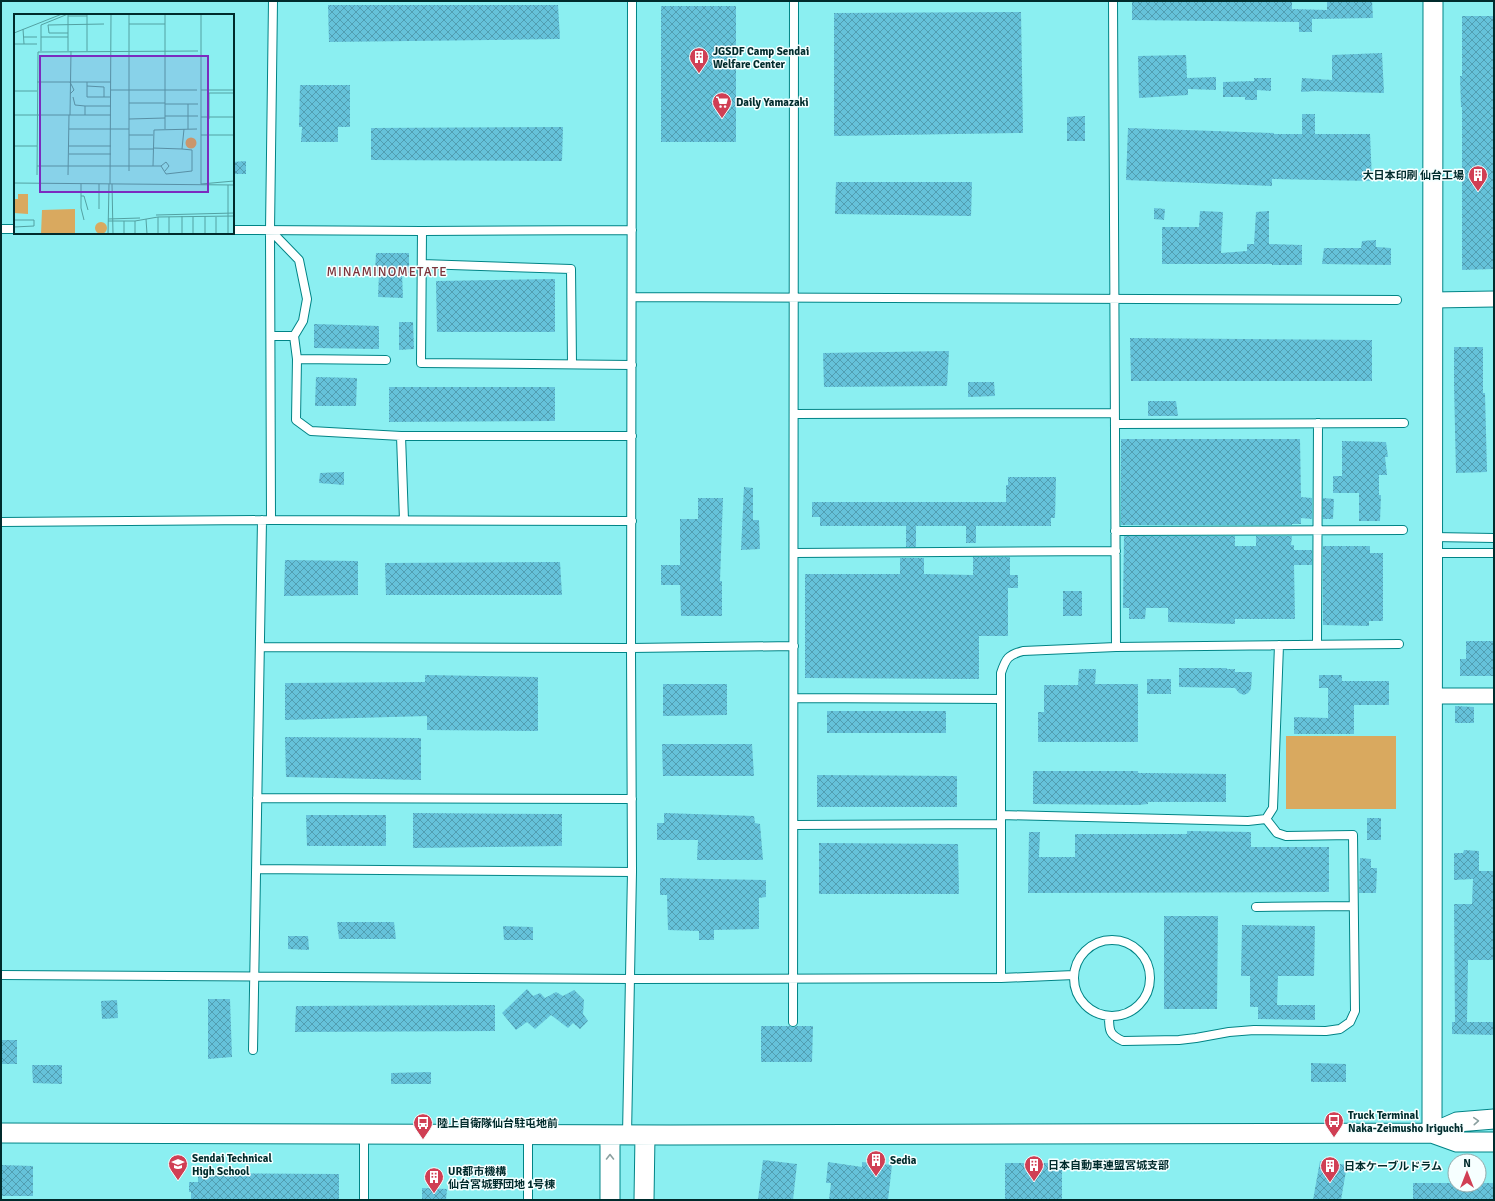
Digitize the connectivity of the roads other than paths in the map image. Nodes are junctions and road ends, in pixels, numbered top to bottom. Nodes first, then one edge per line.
1 (273, 1) edge
2 (632, 1) edge
3 (794, 1) edge
4 (1113, 1) edge
5 (1433, 1) edge
6 (1, 229) edge
7 (14, 229) edge
8 (234, 230) edge
9 (270, 230) junction
10 (632, 230) junction
11 (422, 231) junction
12 (422, 264) junction
13 (632, 297) junction
14 (794, 298) junction
15 (1114, 299) junction
16 (1494, 299) edge
17 (1397, 300) dead end
18 (1433, 300) junction
19 (271, 336) junction
20 (294, 336) junction
21 (297, 359) junction
22 (386, 360) dead end
23 (572, 364) junction
24 (632, 364) junction
25 (1115, 413) junction
26 (794, 414) junction
27 (1318, 423) junction
28 (1404, 423) dead end
29 (1115, 424) junction
30 (401, 436) junction
31 (632, 436) junction
32 (262, 520) junction
33 (271, 520) junction
34 (404, 520) junction
35 (632, 521) junction
36 (1, 522) edge
37 (1317, 530) junction
38 (1402, 530) dead end
39 (1115, 531) junction
40 (1494, 538) edge
41 (1433, 545) junction
42 (1116, 551) junction
43 (1494, 553) edge
44 (794, 554) junction
45 (1317, 644) junction
46 (1399, 644) dead end
47 (1279, 645) junction
48 (794, 646) junction
49 (260, 647) junction
50 (1116, 647) junction
51 (631, 648) junction
52 (1433, 696) junction
53 (1494, 696) edge
54 (794, 698) junction
55 (1001, 699) junction
56 (257, 798) junction
57 (632, 799) junction
58 (1266, 819) junction
59 (1001, 820) junction
60 (794, 825) junction
61 (256, 869) junction
62 (632, 872) junction
63 (1353, 906) junction
64 (1256, 907) dead end
65 (1, 975) edge
66 (1074, 975) junction
67 (254, 976) junction
68 (631, 978) junction
69 (794, 978) junction
70 (1001, 978) junction
71 (1109, 1016) junction
72 (793, 1022) dead end
73 (253, 1050) dead end
74 (1494, 1119) edge
75 (1, 1133) edge
76 (1432, 1133) junction
77 (364, 1134) junction
78 (528, 1134) junction
79 (627, 1135) junction
80 (1494, 1142) edge
81 (364, 1200) edge
82 (528, 1200) edge
83 (610, 1200) edge
84 (644, 1200) edge

1 - 9 lane
2 - 10 lane
3 - 14 lane
4 - 15 lane
5 - 18 street
6 - 7 lane
8 - 9 lane
9 - 11 lane
9 - 19 lane
9 - 20 lane
10 - 11 lane
10 - 13 lane
11 - 12 lane
12 - 23 lane
12 - 23 lane
13 - 14 lane
13 - 24 lane
14 - 15 lane
14 - 26 lane
15 - 17 lane
15 - 25 lane
16 - 18 street
18 - 41 street
19 - 20 lane
19 - 33 lane
20 - 21 lane
21 - 22 lane
21 - 30 lane
23 - 24 lane
24 - 31 lane
25 - 26 lane
25 - 29 lane
26 - 44 lane
27 - 28 lane
27 - 29 lane
27 - 37 lane
29 - 39 lane
30 - 31 lane
30 - 34 lane
31 - 35 lane
32 - 33 lane
32 - 36 lane
32 - 49 lane
33 - 34 lane
34 - 35 lane
35 - 51 lane
37 - 38 lane
37 - 39 lane
37 - 45 lane
39 - 42 lane
40 - 41 lane
41 - 43 lane
41 - 52 street
42 - 44 lane
42 - 50 lane
44 - 48 lane
45 - 46 lane
45 - 47 lane
47 - 50 lane
47 - 58 lane
48 - 51 lane
48 - 54 lane
49 - 51 lane
49 - 56 lane
50 - 55 lane
51 - 57 lane
52 - 53 street
52 - 76 street
54 - 55 lane
54 - 60 lane
55 - 59 lane
56 - 57 lane
56 - 61 lane
57 - 62 lane
58 - 59 lane
58 - 63 lane
59 - 60 lane
59 - 70 lane
60 - 69 lane
61 - 62 lane
61 - 67 lane
62 - 68 lane
63 - 64 lane
63 - 71 lane
65 - 67 lane
66 - 70 lane
66 - 71 lane
66 - 71 lane
67 - 68 lane
67 - 73 lane
68 - 69 lane
68 - 79 lane
69 - 70 lane
69 - 72 lane
76 -> 74 street
75 - 77 street
76 - 79 street
76 - 80 street
77 - 78 street
77 - 81 lane
78 - 79 street
78 - 82 lane
83 -> 79 street
79 - 84 street

